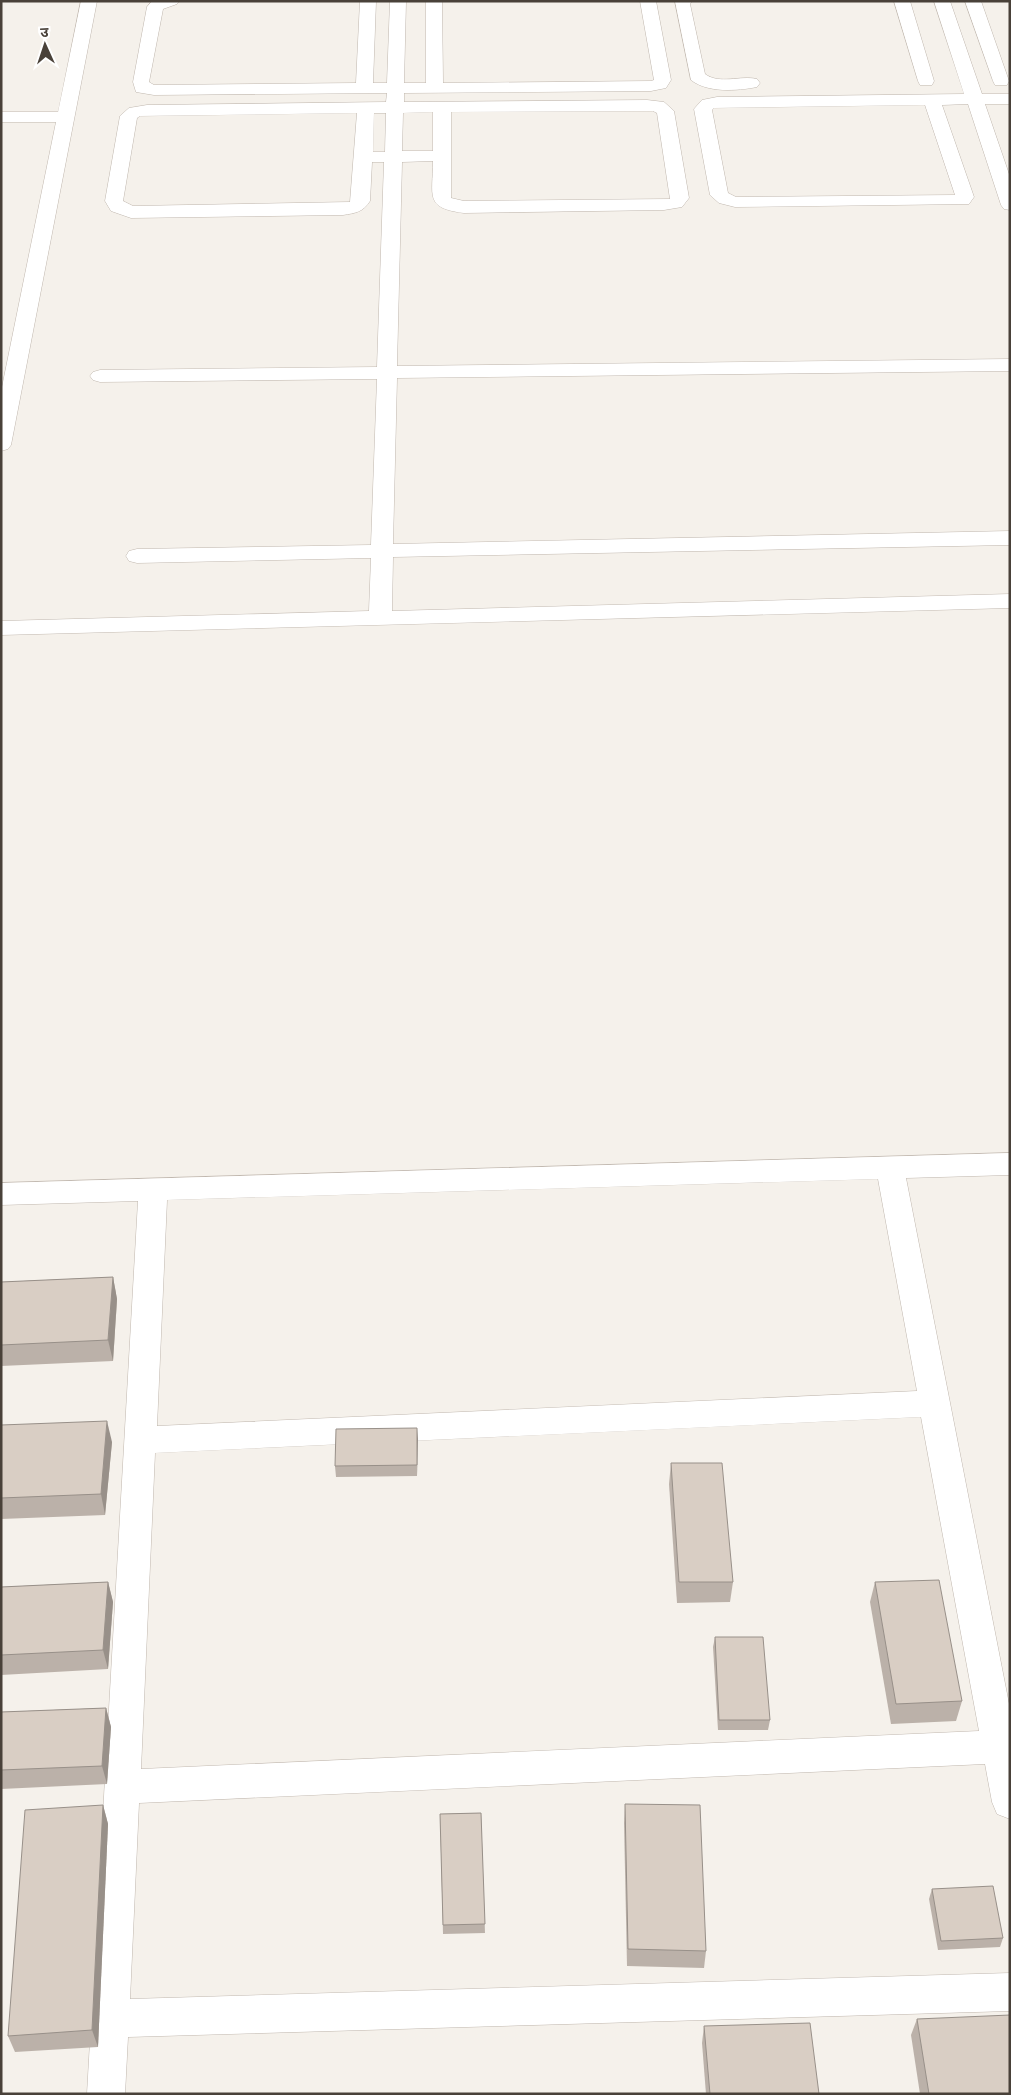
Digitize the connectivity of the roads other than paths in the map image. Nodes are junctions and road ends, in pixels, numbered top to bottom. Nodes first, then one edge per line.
1 (89, 1) edge
2 (171, 1) edge
3 (368, 1) edge
4 (398, 1) edge
5 (434, 1) edge
6 (648, 1) edge
7 (684, 1) edge
8 (902, 1) edge
9 (942, 1) edge
10 (973, 1) edge
11 (947, 81) junction
12 (1005, 81) edge
13 (906, 82) dead end
14 (767, 83) dead end
15 (364, 88) junction
16 (396, 88) junction
17 (435, 88) junction
18 (1010, 98) edge
19 (932, 99) junction
20 (974, 99) junction
21 (366, 108) junction
22 (395, 108) junction
23 (442, 108) junction
24 (1, 117) edge
25 (66, 117) junction
26 (970, 149) junction
27 (1010, 149) edge
28 (394, 156) junction
29 (442, 156) junction
30 (363, 157) junction
31 (1010, 206) edge
32 (1010, 365) edge
33 (387, 372) junction
34 (100, 376) dead end
35 (1, 445) edge
36 (1010, 538) edge
37 (381, 550) junction
38 (137, 556) dead end
39 (1010, 601) edge
40 (380, 618) junction
41 (1, 628) edge
42 (1010, 1164) edge
43 (890, 1168) junction
44 (153, 1189) junction
45 (1, 1194) edge
46 (934, 1403) junction
47 (139, 1440) junction
48 (999, 1746) junction
49 (122, 1787) junction
50 (1010, 1802) edge
51 (1010, 1992) edge
52 (110, 2019) junction
53 (106, 2094) edge

1 - 25 street
2 - 15 street
3 - 15 street
4 - 16 street
5 - 17 street
6 - 17 street
7 - 14 street
8 - 11 street
9 - 11 street
10 - 12 street
11 - 12 street
11 - 13 street
11 - 20 street
15 - 16 street
16 - 17 street
16 - 22 street
18 - 20 street
19 - 20 street
19 - 26 street
19 - 26 street
20 - 26 street
21 - 22 street
21 - 30 street
21 - 30 street
22 - 23 street
22 - 28 street
23 - 29 street
23 - 29 street
24 - 25 street
25 - 35 street
26 - 27 street
26 - 31 street
28 - 29 street
28 - 30 street
28 - 33 street
32 - 33 street
33 - 34 street
33 - 37 street
36 - 37 street
37 - 38 street
37 - 40 street
39 - 40 street
40 - 41 street
42 - 43 street
43 - 44 street
43 - 46 street
44 - 45 street
44 - 47 street
46 - 47 street
46 - 48 street
47 - 49 street
48 - 49 street
48 - 50 street
49 - 52 street
51 - 52 street
52 - 53 street

